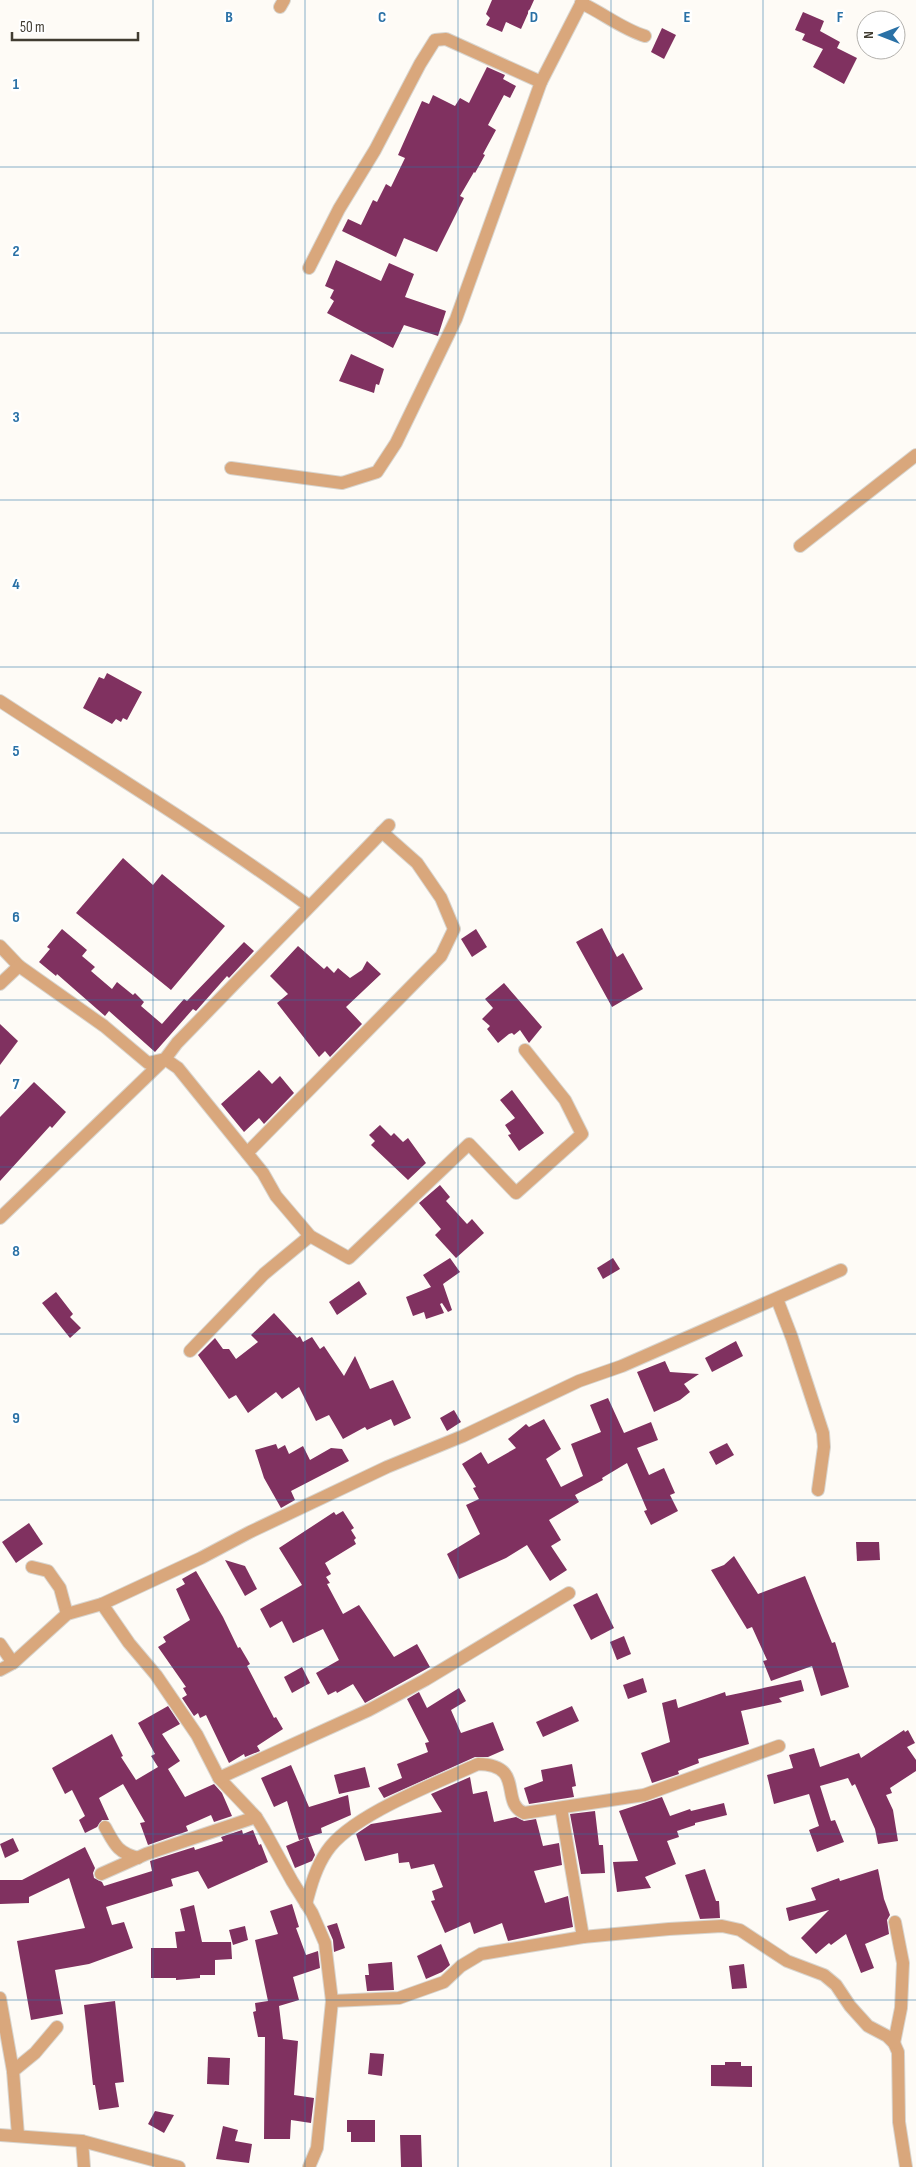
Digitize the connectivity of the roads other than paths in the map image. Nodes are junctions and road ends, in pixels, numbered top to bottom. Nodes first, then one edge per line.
1 (582, 2) edge
2 (645, 36) dead end
3 (541, 82) junction
4 (309, 268) dead end
5 (916, 455) edge
6 (231, 468) dead end
7 (800, 546) dead end
8 (0, 701) edge
9 (309, 906) junction
10 (0, 946) edge
11 (18, 966) junction
12 (0, 984) edge
13 (525, 1050) dead end
14 (165, 1059) junction
15 (247, 1154) junction
16 (0, 1218) edge
17 (310, 1236) junction
18 (841, 1270) dead end
19 (777, 1299) junction
20 (190, 1351) dead end
21 (818, 1490) dead end
22 (32, 1566) dead end
23 (569, 1593) dead end
24 (102, 1604) junction
25 (67, 1614) junction
26 (0, 1644) edge
27 (13, 1663) junction
28 (0, 1670) edge
29 (779, 1746) dead end
30 (219, 1778) junction
31 (561, 1808) junction
32 (256, 1817) junction
33 (105, 1827) dead end
34 (138, 1858) junction
35 (101, 1874) dead end
36 (306, 1904) junction
37 (895, 1922) dead end
38 (583, 1936) junction
39 (0, 1998) edge
40 (332, 2002) junction
41 (57, 2028) dead end
42 (894, 2043) junction
43 (13, 2071) junction
44 (0, 2135) edge
45 (18, 2135) junction
46 (82, 2140) junction
47 (84, 2167) edge
48 (179, 2167) edge
49 (309, 2167) edge
50 (906, 2167) edge

1 - 2 street
1 - 3 street
3 - 4 street
3 - 6 street
5 - 7 street
8 - 9 street
9 - 14 street
9 - 15 street
10 - 11 street
11 - 12 street
11 - 14 street
13 - 17 street
14 - 15 street
14 - 16 street
15 - 17 street
17 - 20 street
18 - 19 street
19 - 21 street
19 - 24 street
22 - 25 street
23 - 30 street
24 - 25 street
24 - 30 street
25 - 27 street
26 - 27 street
27 - 28 street
29 - 31 street
30 - 32 street
31 - 36 street
31 - 38 street
32 - 34 street
32 - 36 street
33 - 34 street
34 - 35 street
36 - 40 street
37 - 42 street
38 - 40 street
38 - 42 street
39 - 43 street
40 - 49 street
41 - 43 street
42 - 50 street
43 - 45 street
44 - 45 street
45 - 46 street
46 - 47 street
46 - 48 street

